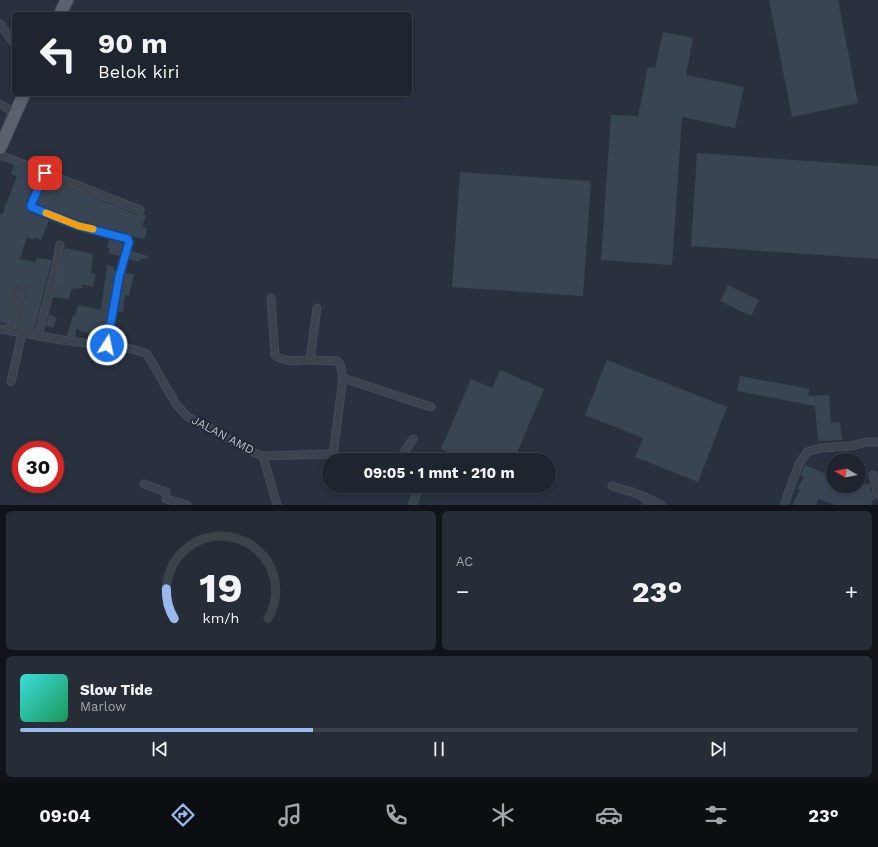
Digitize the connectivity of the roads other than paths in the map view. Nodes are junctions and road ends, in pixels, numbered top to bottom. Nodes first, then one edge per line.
1 (67, 0) edge
2 (61, 12) edge
3 (0, 24) edge
4 (12, 40) edge
5 (23, 96) edge
6 (0, 104) edge
7 (16, 114) junction
8 (0, 148) edge
9 (0, 155) edge
10 (45, 173) junction
11 (140, 210) dead end
12 (60, 245) dead end
13 (22, 288) dead end
14 (271, 298) dead end
15 (317, 308) dead end
16 (0, 329) edge
17 (10, 330) junction
18 (22, 333) junction
19 (38, 336) junction
20 (107, 345) junction
21 (310, 360) junction
22 (343, 378) junction
23 (11, 382) dead end
24 (431, 407) dead end
25 (413, 439) dead end
26 (878, 442) edge
27 (333, 453) edge
28 (404, 453) edge
29 (322, 454) edge
30 (263, 456) junction
31 (873, 475) dead end
32 (144, 484) dead end
33 (612, 486) dead end
34 (417, 493) edge
35 (878, 495) edge
36 (648, 502) edge
37 (413, 503) dead end
38 (187, 505) edge
39 (277, 505) edge
40 (661, 505) edge
41 (784, 505) edge

1 - 2 main road
3 - 4 street
5 - 7 main road
6 - 7 street
7 - 8 main road
9 - 10 street
10 - 11 street
10 - 20 street
12 - 19 street
13 - 17 street
14 - 21 street
15 - 21 street
16 - 17 street, JALAN AMD
17 - 18 street, JALAN AMD
18 - 19 street, JALAN AMD
18 - 23 street
19 - 20 street, JALAN AMD
20 - 30 street, JALAN AMD
21 - 22 street
22 - 24 street
22 - 27 street
25 - 28 street
26 - 41 street
29 - 30 street
30 - 39 street, JALAN AMD
31 - 35 street
32 - 38 street
33 - 36 street
34 - 37 street
36 - 40 street

